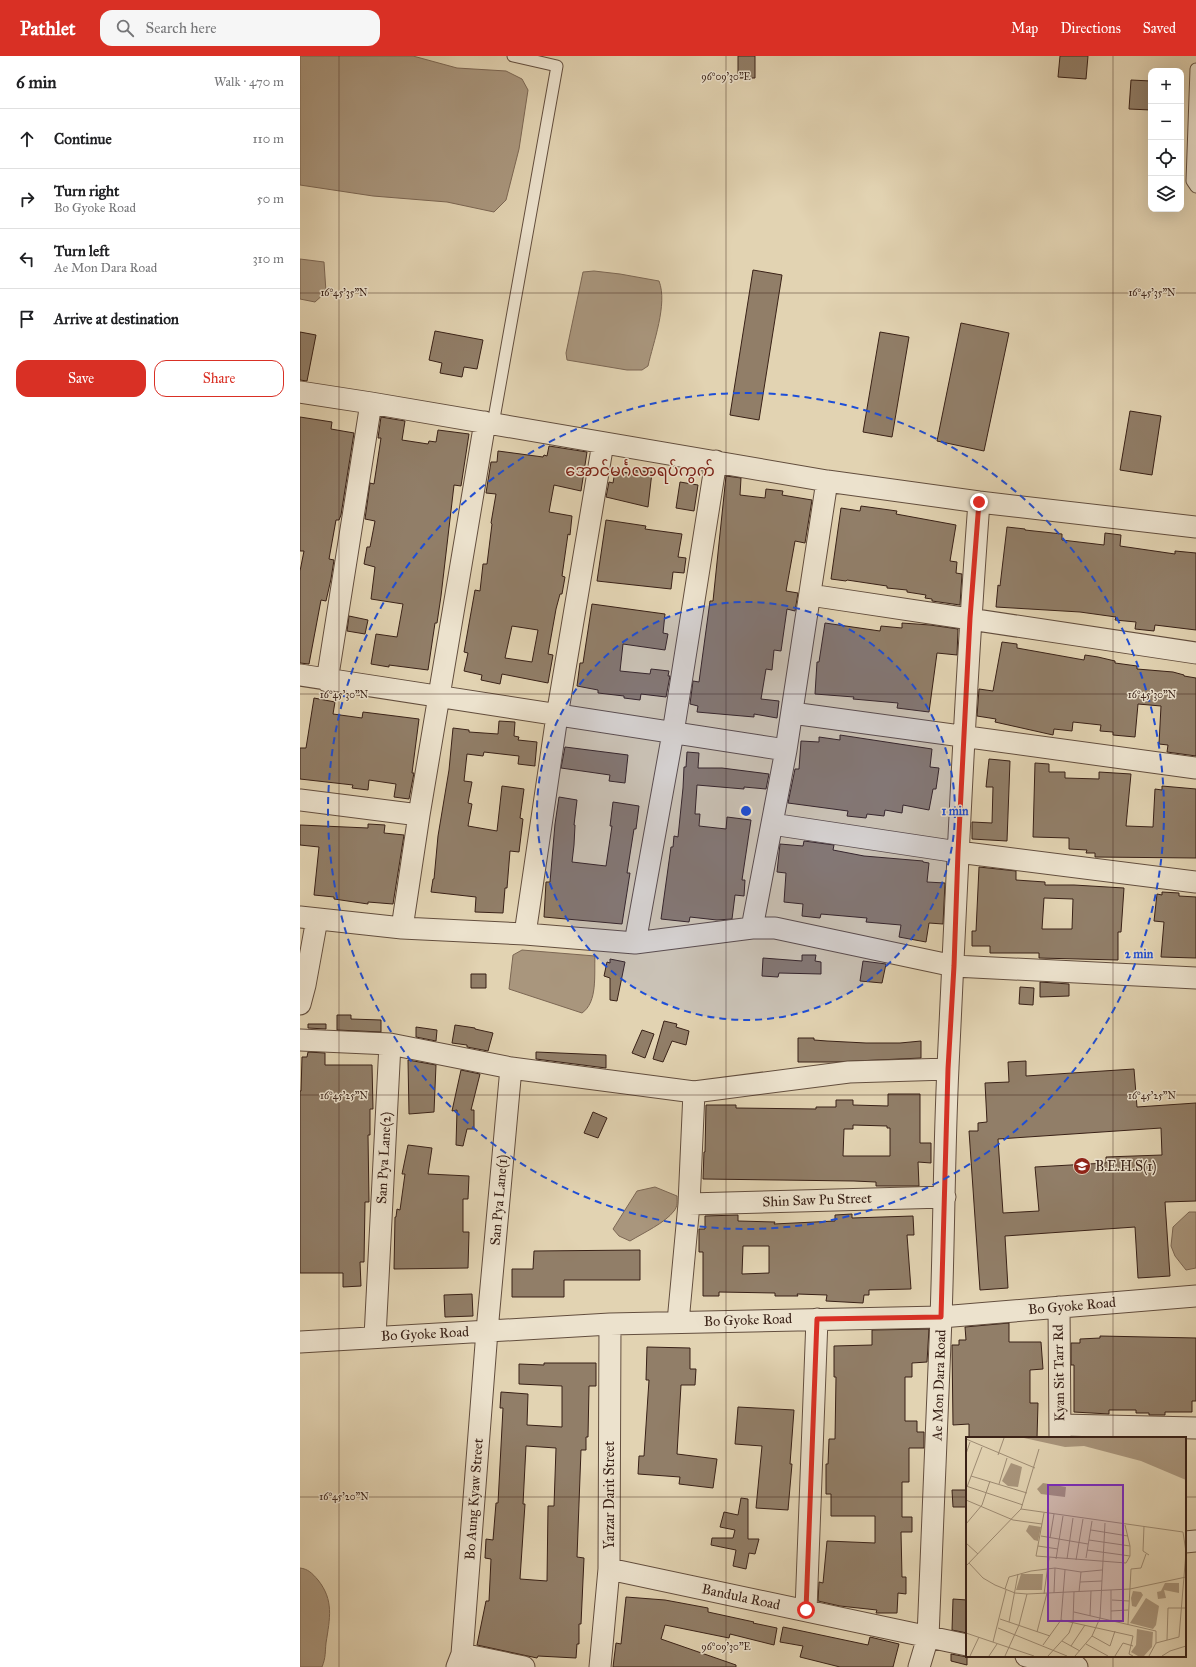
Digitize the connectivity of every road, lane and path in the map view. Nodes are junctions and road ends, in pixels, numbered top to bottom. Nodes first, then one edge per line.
1 (514, 56) edge
2 (1196, 69) edge
3 (1196, 187) edge
4 (300, 392) edge
5 (371, 403) junction
6 (489, 423) junction
7 (602, 443) junction
8 (716, 461) junction
9 (828, 481) junction
10 (979, 502) junction
11 (1196, 526) edge
12 (810, 595) junction
13 (970, 618) junction
14 (1196, 653) edge
15 (300, 675) edge
16 (328, 681) junction
17 (438, 698) junction
18 (792, 713) junction
19 (557, 716) junction
20 (673, 733) junction
21 (963, 736) junction
22 (786, 750) junction
23 (1196, 768) edge
24 (300, 800) edge
25 (419, 815) junction
26 (772, 824) junction
27 (958, 852) junction
28 (1196, 882) edge
29 (309, 918) edge
30 (402, 928) junction
31 (752, 928) junction
32 (525, 934) junction
33 (635, 943) junction
34 (954, 966) junction
35 (1196, 978) edge
36 (300, 1004) edge
37 (300, 1040) edge
38 (390, 1044) junction
39 (511, 1068) junction
40 (948, 1069) junction
41 (694, 1092) junction
42 (945, 1197) junction
43 (689, 1204) junction
44 (1196, 1296) edge
45 (1059, 1307) junction
46 (941, 1317) junction
47 (817, 1319) junction
48 (678, 1322) junction
49 (610, 1324) junction
50 (487, 1331) junction
51 (375, 1337) junction
52 (300, 1342) edge
53 (1196, 1428) edge
54 (1060, 1431) edge
55 (1196, 1541) edge
56 (1186, 1542) edge
57 (609, 1569) junction
58 (806, 1610) junction
59 (928, 1637) junction
60 (966, 1645) edge
61 (1035, 1657) edge
62 (1054, 1659) edge
63 (459, 1660) edge
64 (524, 1667) edge
65 (600, 1667) edge
66 (919, 1667) edge
67 (1077, 1667) edge

1 - 6 lane
2 - 3 lane
4 - 5 street
5 - 6 street
5 - 16 street
6 - 7 street
6 - 17 street
7 - 8 street
7 - 19 street
8 - 9 street
8 - 20 street
9 - 10 street
9 - 12 street
10 - 11 street
10 - 13 street, Ae Mon Dara Road
12 - 13 street
12 - 18 street
13 - 14 street
13 - 21 street, Ae Mon Dara Road
15 - 16 street
16 - 17 street
17 - 19 street
17 - 25 street
18 - 21 street
18 - 22 street
19 - 20 street
19 - 32 street
20 - 22 street
20 - 33 street
21 - 23 street
21 - 27 street, Ae Mon Dara Road
22 - 26 street
24 - 25 street
25 - 30 street
26 - 27 street
26 - 31 street
27 - 28 street
27 - 34 street, Ae Mon Dara Road
29 - 30 street
29 - 36 street
30 - 32 street
31 - 33 street
31 - 34 street
32 - 33 street
34 - 35 street
34 - 40 street, Ae Mon Dara Road
37 - 38 street
38 - 39 street
38 - 51 street, San Pya Lane(2)
39 - 41 street
39 - 50 street, San Pya Lane(1)
40 - 41 street
40 - 42 street, Ae Mon Dara Road
41 - 43 street
42 - 43 street, Shin Saw Pu Street
42 - 46 street, Ae Mon Dara Road
43 - 48 street
44 - 45 street, Bo Gyoke Road
45 - 46 street, Bo Gyoke Road
45 - 54 street, Kyan Sit Tarr Rd
46 - 47 street, Bo Gyoke Road
46 - 59 street, Ae Mon Dara Road
47 - 48 street, Bo Gyoke Road
47 - 58 street
48 - 49 street, Bo Gyoke Road
49 - 50 street, Bo Gyoke Road
49 - 57 street, Yarzar Darit Street
50 - 51 street, Bo Gyoke Road
50 - 63 street, Bo Aung Kyaw Street
51 - 52 street, Bo Gyoke Road
53 - 54 street
55 - 56 street
57 - 58 street, Bandula Road
57 - 65 street, Yarzar Darit Street
58 - 59 street, Bandula Road
59 - 60 street, Bandula Road
59 - 66 street, Ae Mon Dara Road
61 - 62 street
62 - 67 street
63 - 64 street

